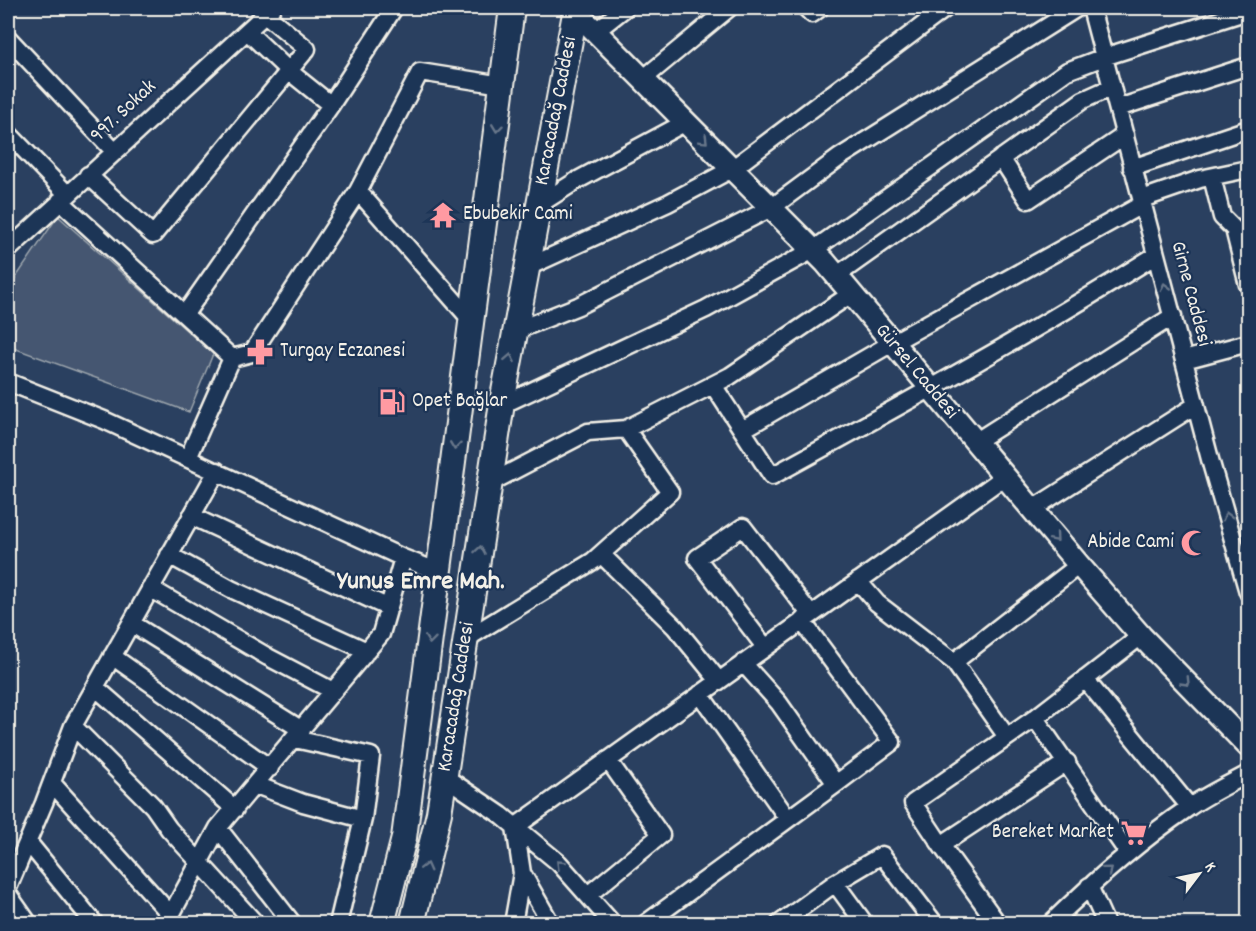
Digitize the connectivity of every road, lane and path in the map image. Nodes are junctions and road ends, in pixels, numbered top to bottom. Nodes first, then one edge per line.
1 (394, 8) edge
2 (512, 8) edge
3 (625, 8) edge
4 (806, 8) edge
5 (820, 8) edge
6 (946, 8) edge
7 (1077, 8) edge
8 (1091, 8) edge
9 (575, 9) edge
10 (726, 9) edge
11 (268, 11) edge
12 (1248, 11) edge
13 (247, 31) junction
14 (596, 31) junction
15 (8, 38) edge
16 (1104, 57) junction
17 (1248, 66) edge
18 (290, 72) junction
19 (643, 79) junction
20 (502, 85) junction
21 (1112, 87) junction
22 (331, 105) junction
23 (1118, 108) junction
24 (686, 122) junction
25 (1248, 129) edge
26 (8, 133) edge
27 (1125, 135) junction
28 (114, 151) junction
29 (1001, 158) junction
30 (1132, 168) junction
31 (732, 169) junction
32 (1248, 169) edge
33 (88, 175) junction
34 (1212, 177) junction
35 (358, 191) junction
36 (64, 197) junction
37 (1142, 201) junction
38 (540, 204) junction
39 (771, 208) junction
40 (8, 250) edge
41 (813, 250) junction
42 (1156, 255) junction
43 (528, 267) junction
44 (836, 276) junction
45 (1248, 285) edge
46 (851, 294) junction
47 (185, 314) junction
48 (1173, 316) junction
49 (472, 321) junction
50 (515, 331) junction
51 (892, 343) junction
52 (1248, 343) edge
53 (232, 358) junction
54 (1184, 360) junction
55 (8, 382) edge
56 (712, 385) junction
57 (931, 389) junction
58 (502, 405) junction
59 (1196, 405) junction
60 (626, 429) junction
61 (742, 430) junction
62 (975, 442) junction
63 (188, 458) junction
64 (217, 471) junction
65 (1004, 477) junction
66 (490, 483) junction
67 (1031, 510) junction
68 (191, 516) junction
69 (601, 554) junction
70 (169, 555) junction
71 (403, 558) junction
72 (1244, 563) edge
73 (1079, 565) junction
74 (439, 572) junction
75 (858, 581) junction
76 (150, 588) junction
77 (1248, 592) edge
78 (389, 608) junction
79 (806, 618) junction
80 (131, 623) junction
81 (1141, 636) junction
82 (466, 639) junction
83 (765, 647) junction
84 (367, 651) junction
85 (112, 656) junction
86 (954, 662) junction
87 (743, 663) junction
88 (1084, 680) junction
89 (718, 681) junction
90 (95, 687) junction
91 (333, 691) junction
92 (700, 694) junction
93 (1035, 718) junction
94 (73, 726) junction
95 (298, 734) junction
96 (1006, 737) junction
97 (1248, 746) edge
98 (608, 760) junction
99 (1067, 762) junction
100 (270, 768) junction
101 (1248, 774) edge
102 (445, 777) junction
103 (52, 783) junction
104 (837, 784) junction
105 (256, 785) junction
106 (1189, 806) junction
107 (235, 809) junction
108 (363, 819) junction
109 (788, 819) junction
110 (515, 827) junction
111 (219, 828) junction
112 (28, 842) junction
113 (941, 845) junction
114 (1128, 854) junction
115 (200, 861) junction
116 (522, 873) junction
117 (835, 883) junction
118 (1089, 886) junction
119 (8, 888) edge
120 (8, 894) edge
121 (588, 895) junction
122 (798, 918) edge
123 (169, 921) edge
124 (28, 924) edge
125 (95, 924) edge
126 (256, 924) edge
127 (293, 924) edge
128 (338, 924) edge
129 (382, 924) edge
130 (412, 924) edge
131 (513, 924) edge
132 (551, 924) edge
133 (613, 924) edge
134 (645, 924) edge
135 (779, 924) edge
136 (865, 924) edge
137 (935, 924) edge
138 (998, 924) edge
139 (1050, 924) edge
140 (1106, 924) edge

1 - 22 street
2 - 20 highway, Karacadağ Caddesi
3 - 14 street
4 - 5 street
6 - 31 street
7 - 39 street
8 - 16 street, Girne Caddesi
9 - 14 main road, Gürsel Caddesi
9 - 38 highway, Karacadağ Caddesi
10 - 19 street
11 - 13 street, 997. Sokak
11 - 18 street
12 - 16 street
13 - 18 street
13 - 28 street, 997. Sokak
14 - 19 main road, Gürsel Caddesi
15 - 28 street
16 - 21 street, Girne Caddesi
16 - 41 street
17 - 23 street
18 - 22 street
18 - 33 street
19 - 24 main road, Gürsel Caddesi
20 - 35 street
20 -> 49 highway, Karacadağ Caddesi
21 - 23 street, Girne Caddesi
21 - 29 street
22 - 47 street
23 - 27 street, Girne Caddesi
24 -> 31 main road, Gürsel Caddesi
24 - 38 street
25 - 30 street
26 - 36 street
27 - 29 street
27 - 30 street, Girne Caddesi
28 - 33 street, 997. Sokak
29 - 44 street
30 - 37 street, Girne Caddesi
31 - 39 main road, Gürsel Caddesi
31 - 43 street
32 - 34 street
33 - 36 street, 997. Sokak
34 - 37 street
34 - 45 street
35 - 49 street
35 - 53 street
36 - 40 street, 997. Sokak
36 - 47 street
37 - 42 street, Girne Caddesi
37 - 51 street
38 - 43 highway, Karacadağ Caddesi
39 - 41 main road, Gürsel Caddesi
39 - 50 street
41 - 44 main road, Gürsel Caddesi
41 - 58 street
48 -> 42 street, Girne Caddesi
42 - 57 street
43 - 50 highway, Karacadağ Caddesi
44 - 46 main road, Gürsel Caddesi
46 - 51 main road, Gürsel Caddesi
46 - 56 street
47 - 53 street
48 - 54 street, Girne Caddesi
48 - 62 street
49 -> 74 highway, Karacadağ Caddesi
58 -> 50 highway, Karacadağ Caddesi
51 - 57 main road, Gürsel Caddesi
51 - 61 street
52 - 54 street
53 - 63 street
54 - 59 street, Girne Caddesi
55 - 63 street
56 - 60 street
56 - 61 street
57 - 61 street
57 - 62 main road, Gürsel Caddesi
58 - 66 highway, Karacadağ Caddesi
59 - 67 street
72 -> 59 street, Girne Caddesi
60 - 66 street
60 - 69 street
62 - 65 main road, Gürsel Caddesi
63 - 64 street
64 - 68 street
64 - 71 street
65 - 67 main road, Gürsel Caddesi
65 - 75 street
82 -> 66 highway, Karacadağ Caddesi
67 -> 73 main road, Gürsel Caddesi
68 - 70 street
68 - 78 street
69 - 82 street
69 - 89 street
70 - 76 street
70 - 84 street
71 - 74 street
71 - 78 street
72 - 77 street, Girne Caddesi
73 - 81 main road, Gürsel Caddesi
73 - 86 street
74 -> 129 highway, Karacadağ Caddesi
75 - 79 street
75 - 86 street
76 - 80 street
76 - 91 street
78 - 84 street
79 - 83 street
79 - 83 street
79 - 104 street
80 - 85 street
80 - 95 street
81 - 88 street
81 -> 97 main road, Gürsel Caddesi
82 - 102 highway, Karacadağ Caddesi
83 - 87 street
84 - 91 street
85 - 90 street
85 - 100 street
86 - 96 street
87 - 89 street
87 - 104 street
88 - 93 street
88 - 106 street
89 - 92 street
90 - 94 street
90 - 107 street
91 - 95 street
92 - 98 street
92 - 109 street
93 - 96 street
93 - 99 street
94 - 103 street
94 - 115 street
95 - 100 street
95 - 108 street
96 - 113 street
98 - 110 street
98 - 121 street
99 - 113 street
99 - 114 street
100 - 105 street
101 - 106 street
102 - 110 street
130 -> 102 highway, Karacadağ Caddesi
103 - 112 street
103 - 123 street
104 - 109 street
105 - 107 street
105 - 108 street
106 - 114 street
107 - 111 street
108 - 128 street
109 - 134 street
110 - 116 street
121 -> 110 street
111 - 115 street
111 - 127 street
112 - 119 street
112 - 125 street
113 - 138 street
118 -> 114 street
115 - 123 street
115 - 126 street
116 - 131 street
116 - 132 street
117 - 122 street
117 - 136 street
117 - 137 street
118 - 139 street
118 - 140 street
120 - 124 street
121 - 133 street
122 - 135 street

